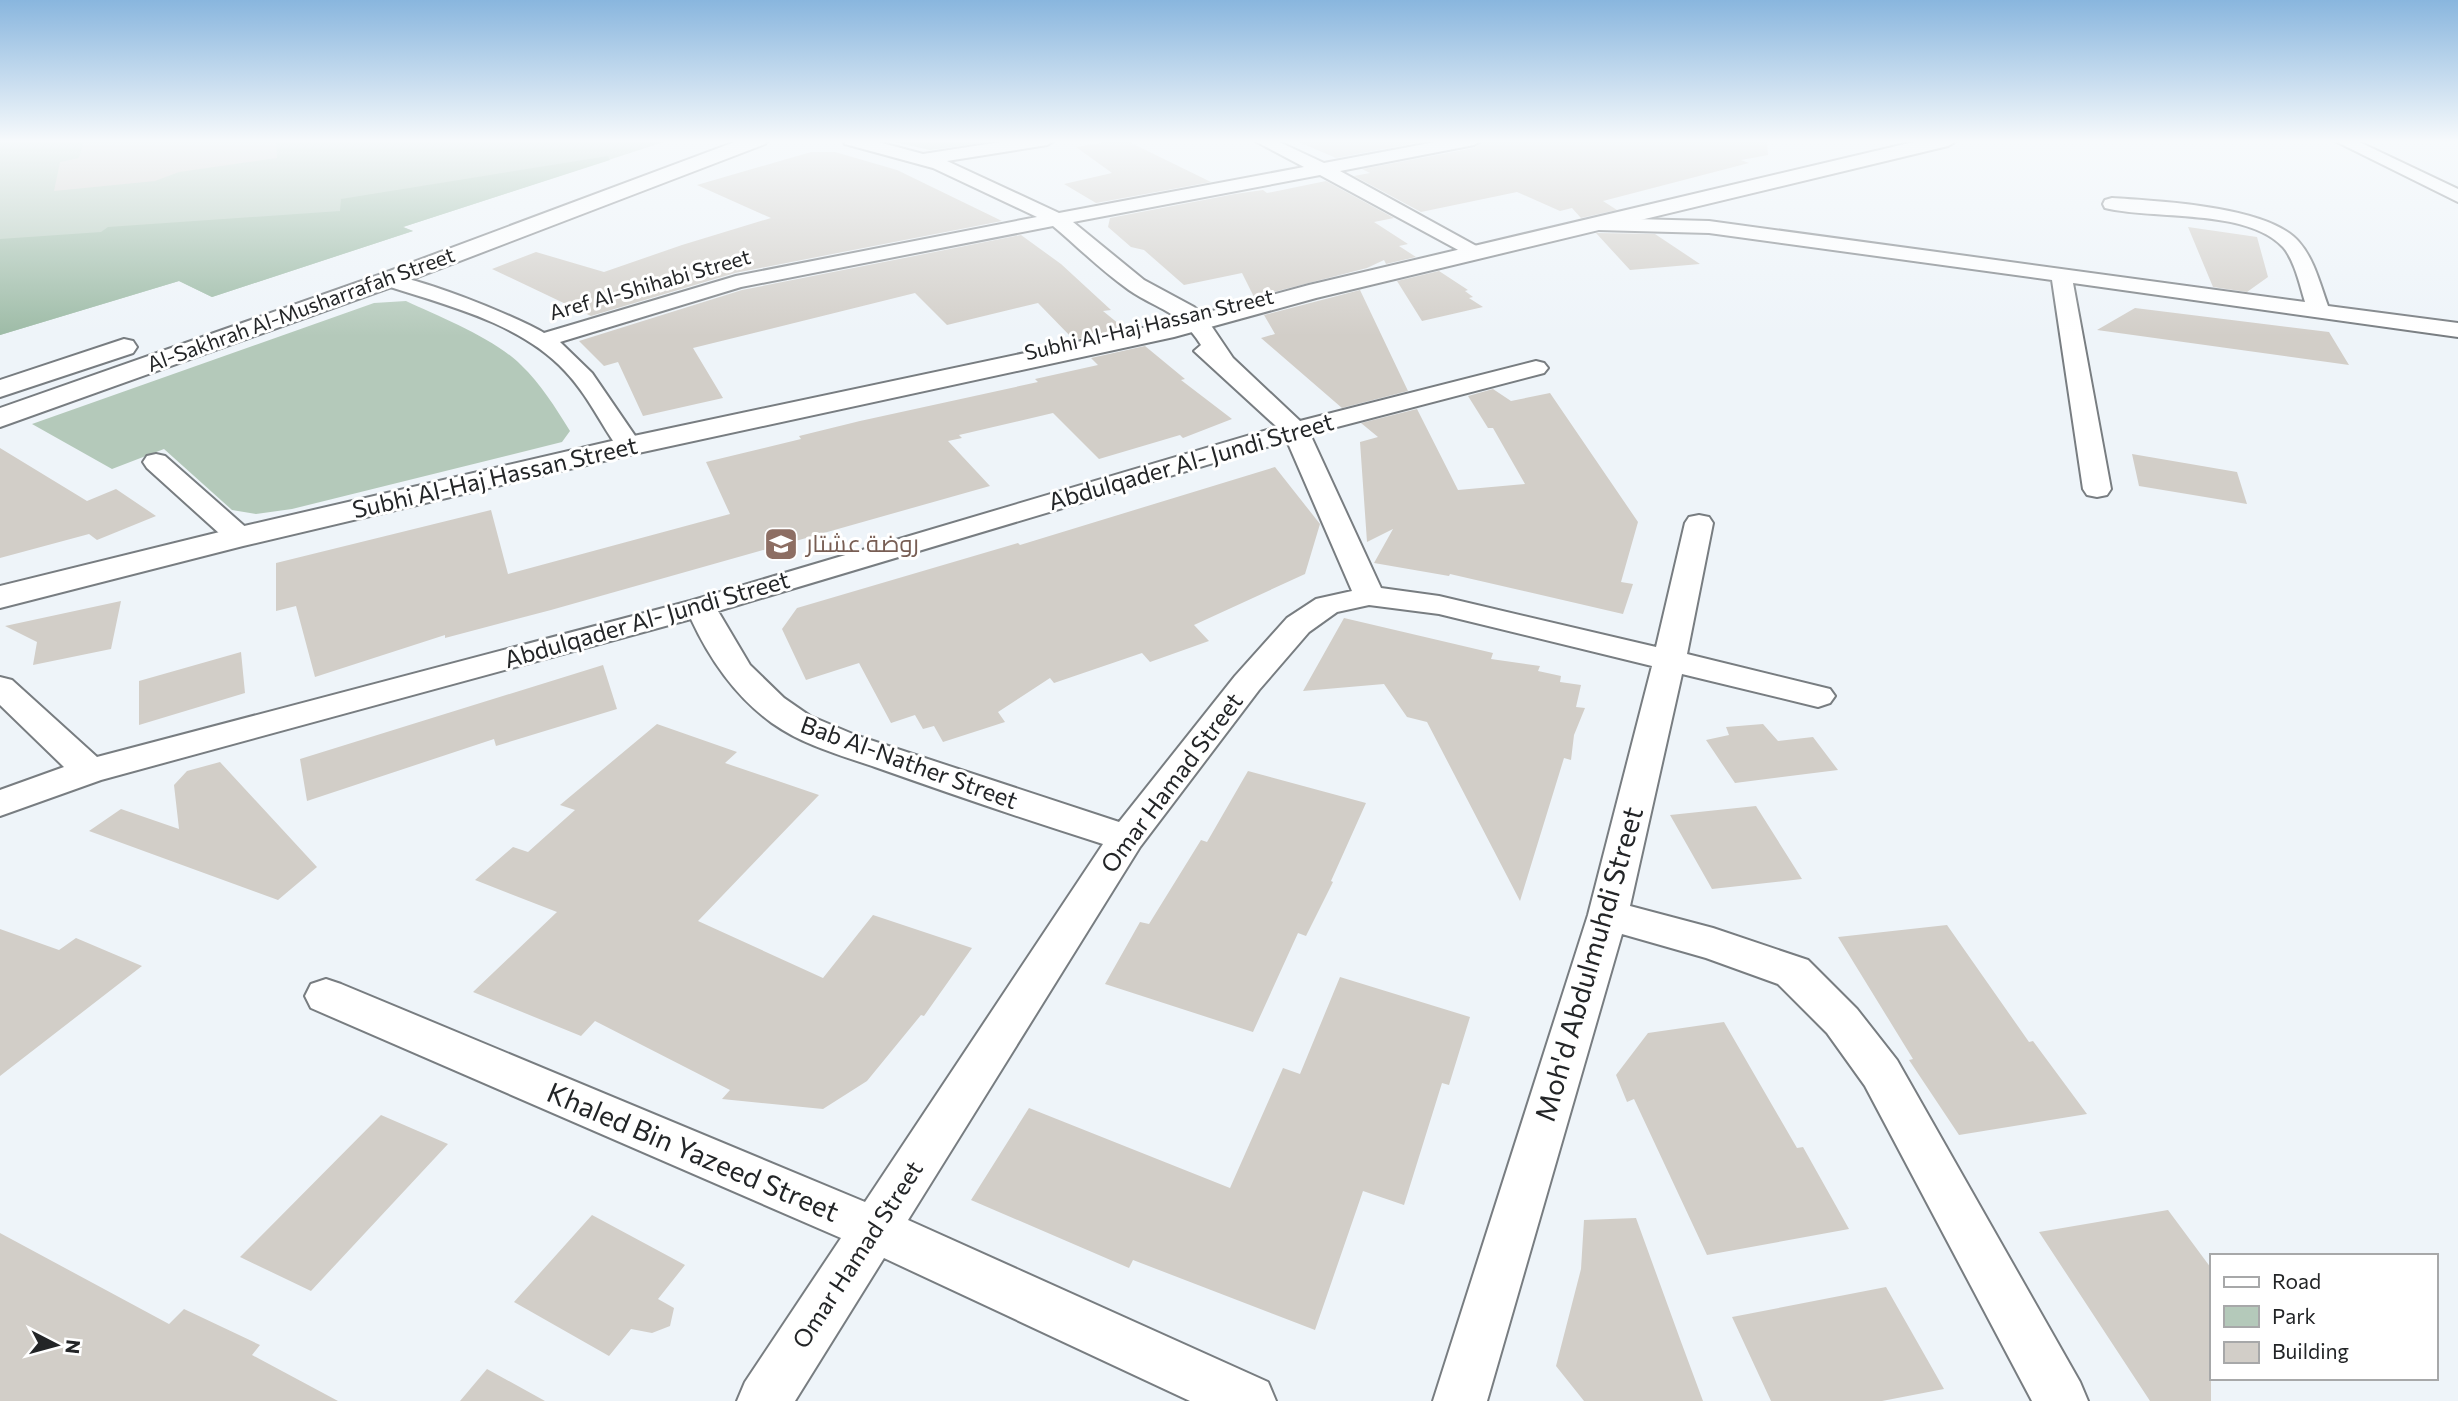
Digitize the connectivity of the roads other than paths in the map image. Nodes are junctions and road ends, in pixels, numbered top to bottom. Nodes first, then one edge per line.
1 (528, 205) edge
2 (585, 205) edge
3 (1026, 205) edge
4 (1134, 205) edge
5 (1389, 205) edge
6 (1670, 205) edge
7 (1728, 205) edge
8 (2139, 205) edge
9 (1058, 220) junction
10 (1598, 224) junction
11 (1767, 236) junction
12 (1473, 252) junction
13 (2062, 278) junction
14 (388, 280) junction
15 (304, 286) dead end
16 (2320, 312) junction
17 (1180, 321) junction
18 (2458, 330) edge
19 (145, 339) dead end
20 (541, 341) junction
21 (1536, 368) dead end
22 (0, 389) edge
23 (0, 418) edge
24 (1294, 430) junction
25 (629, 446) junction
26 (156, 462) dead end
27 (2097, 489) dead end
28 (1699, 523) dead end
29 (240, 537) junction
30 (1369, 596) junction
31 (0, 597) edge
32 (701, 607) junction
33 (1669, 662) junction
34 (0, 687) edge
35 (1818, 696) dead end
36 (90, 771) junction
37 (0, 803) edge
38 (1127, 838) junction
39 (1608, 915) junction
40 (326, 996) dead end
41 (874, 1229) junction
42 (764, 1401) edge
43 (1249, 1401) edge
44 (1460, 1401) edge
45 (2061, 1401) edge

1 - 15 street, Al-Sakhrah Al-Musharrafah Street
2 - 14 street, Al-Sakhrah Al-Musharrafah Street
3 - 9 street
4 - 9 street, Aref Al-Shihabi Street
5 - 12 street
6 - 10 street, Subhi Al-Haj Hassan Street
7 - 11 street
8 - 16 street
9 - 17 street
9 - 20 street, Aref Al-Shihabi Street
10 - 11 street
10 - 12 street, Subhi Al-Haj Hassan Street
11 - 13 street
12 - 17 street, Subhi Al-Haj Hassan Street
13 - 16 street
13 - 27 street
14 - 20 street
14 - 23 street, Al-Sakhrah Al-Musharrafah Street
16 - 18 street
17 - 24 street
17 - 25 street, Subhi Al-Haj Hassan Street
19 - 22 street, Al-Sakhrah Al-Musharrafah Street
20 - 25 street
21 - 24 street, Abdulqader Al- Jundi Street
24 - 30 street
24 - 32 street, Abdulqader Al- Jundi Street
25 - 29 street, Subhi Al-Haj Hassan Street
26 - 29 street
28 - 33 street, Moh'd Abdulmuhdi Street
29 - 31 street, Subhi Al-Haj Hassan Street
30 - 33 street, Omar Hamad Street
30 - 38 street, Omar Hamad Street
32 - 36 street, Abdulqader Al- Jundi Street
32 - 38 street, Bab Al-Nather Street
33 - 35 street, Omar Hamad Street
33 - 39 street, Moh'd Abdulmuhdi Street
34 - 36 street
36 - 37 street, Abdulqader Al- Jundi Street
38 - 41 street, Omar Hamad Street
39 - 44 street, Moh'd Abdulmuhdi Street
39 - 45 street
40 - 41 street, Khaled Bin Yazeed Street
41 - 42 street, Omar Hamad Street
41 - 43 street, Khaled Bin Yazeed Street

